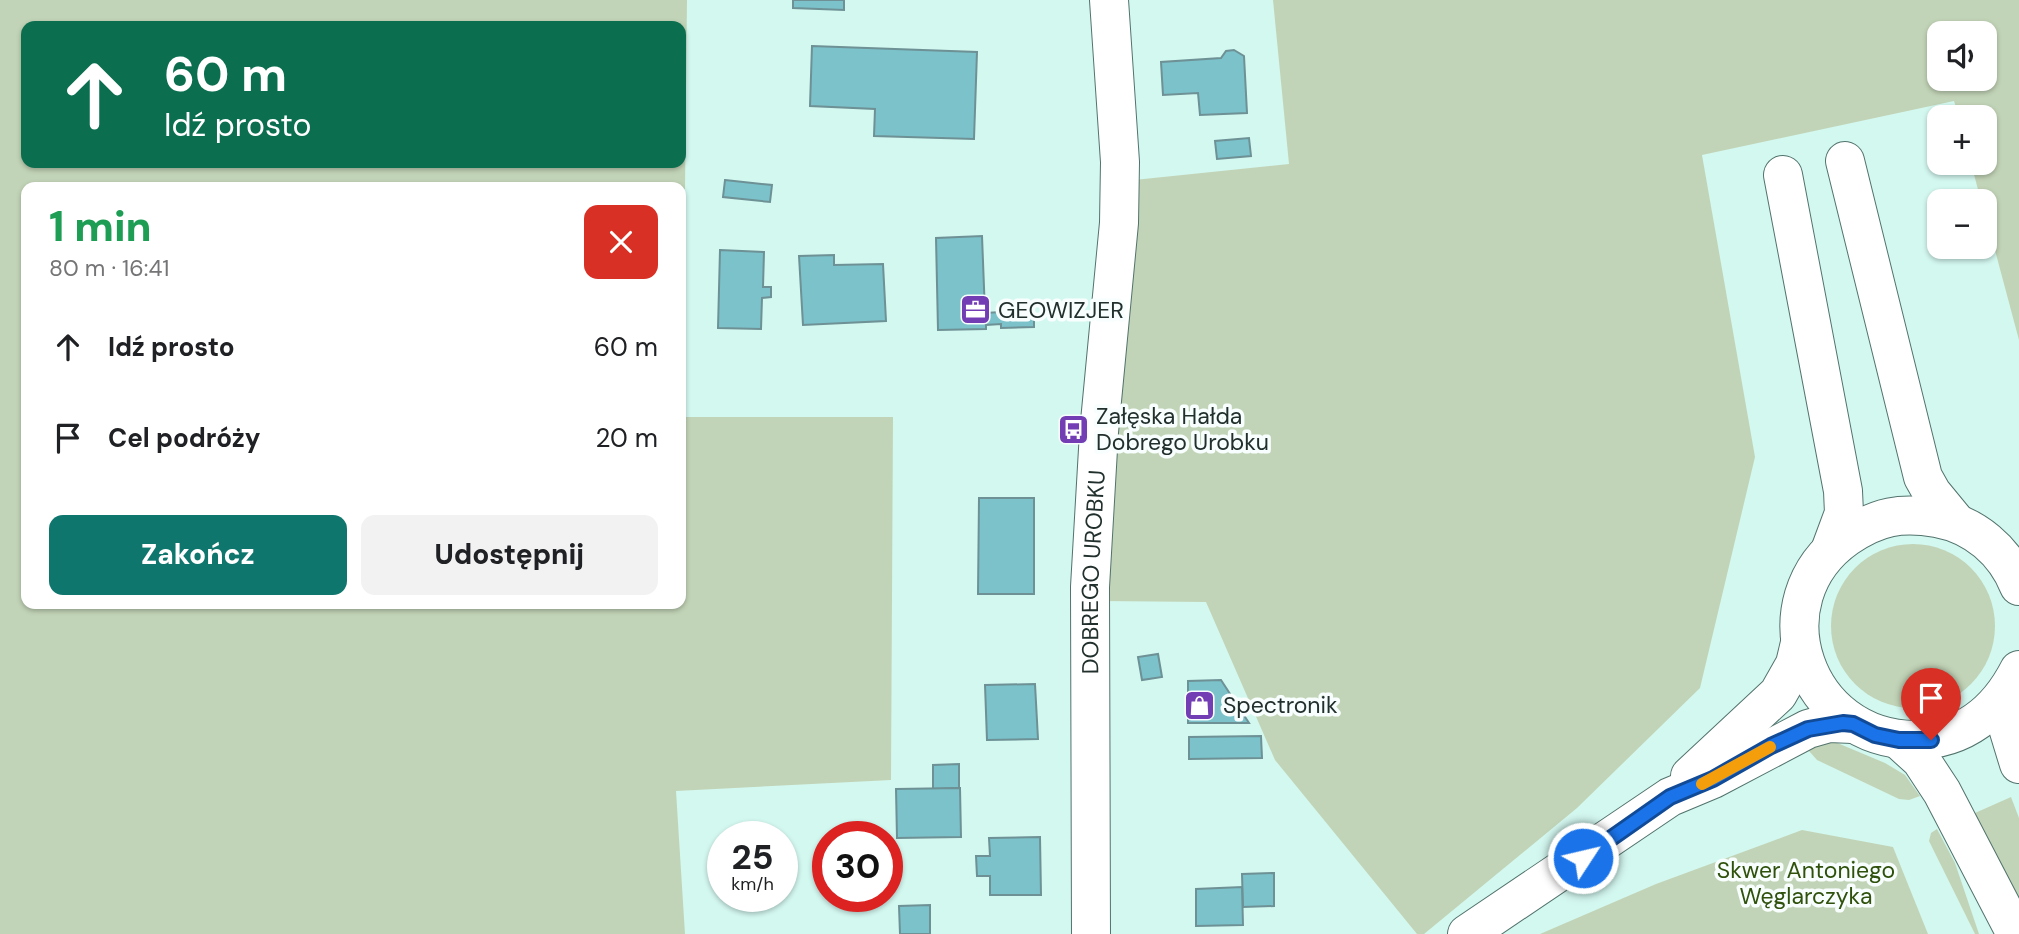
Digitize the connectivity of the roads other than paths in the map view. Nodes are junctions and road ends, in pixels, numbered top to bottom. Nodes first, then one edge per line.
1 (1109, 0) edge
2 (1845, 161) dead end
3 (1783, 175) dead end
4 (1955, 521) junction
5 (1831, 548) junction
6 (2009, 557) edge
7 (2019, 586) edge
8 (1800, 643) junction
9 (2014, 679) edge
10 (1853, 724) junction
11 (1899, 740) junction
12 (2019, 764) edge
13 (1670, 797) junction
14 (1091, 934) edge
15 (1467, 934) edge
16 (2016, 934) edge

1 - 14 street, DOBREGO UROBKU
2 - 4 street
3 - 5 street
4 - 5 street
4 - 6 street
5 - 8 street
6 - 7 street
8 - 10 street
8 - 13 street
9 - 11 street
9 - 12 street
10 - 11 street
10 - 13 street
11 - 16 street
13 - 15 street

